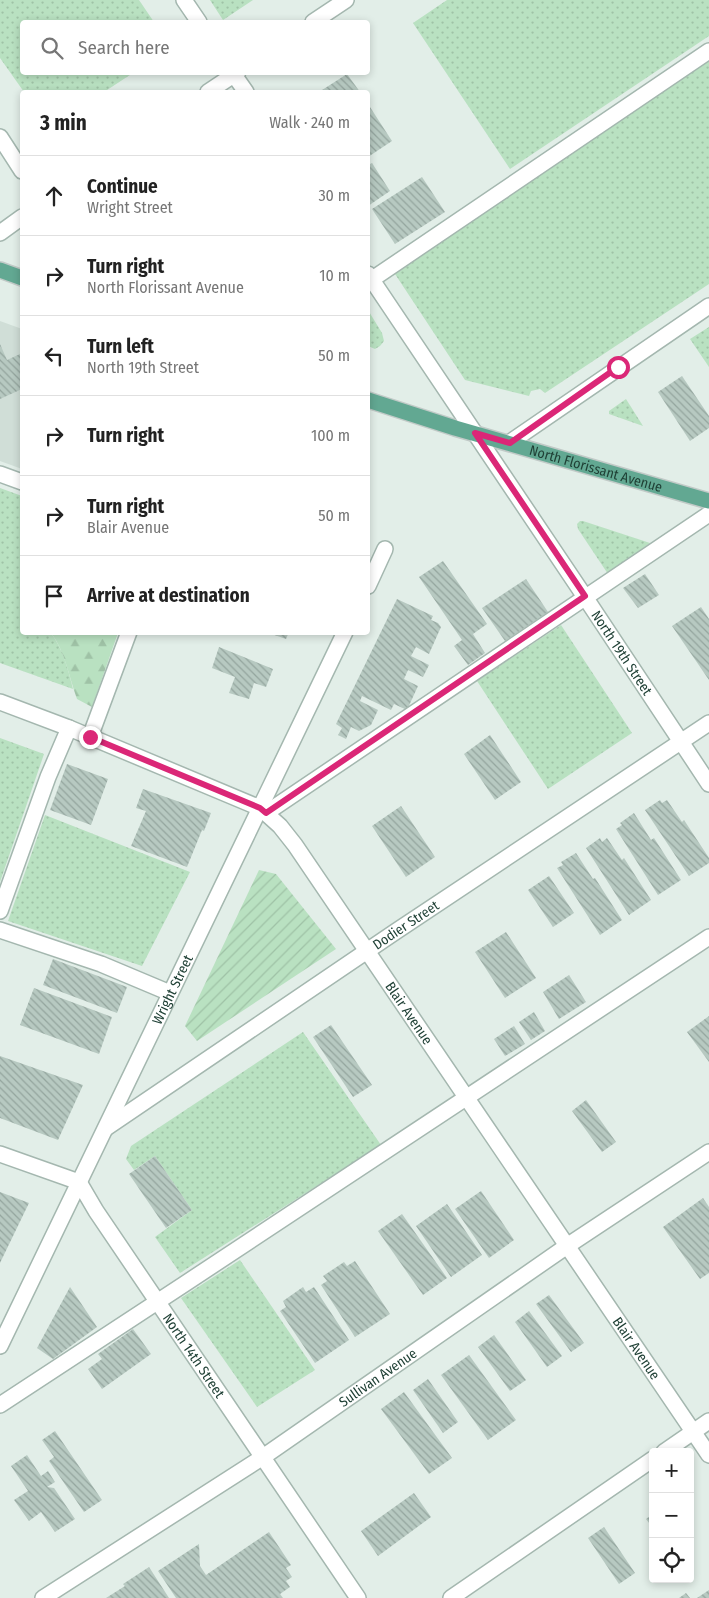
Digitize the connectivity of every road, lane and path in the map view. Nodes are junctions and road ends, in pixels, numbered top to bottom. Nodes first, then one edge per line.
1 (184, 0) edge
2 (346, 0) edge
3 (198, 20) edge
4 (316, 20) edge
5 (709, 51) edge
6 (232, 75) edge
7 (236, 75) edge
8 (211, 90) edge
9 (245, 90) edge
10 (0, 137) edge
11 (20, 168) edge
12 (20, 219) edge
13 (0, 233) edge
14 (0, 270) edge
15 (20, 277) edge
16 (370, 277) edge
17 (709, 306) edge
18 (370, 401) edge
19 (475, 433) junction
20 (510, 443) junction
21 (0, 474) edge
22 (20, 481) edge
23 (709, 501) edge
24 (709, 514) edge
25 (385, 549) dead end
26 (370, 582) edge
27 (585, 596) junction
28 (128, 635) edge
29 (344, 635) edge
30 (0, 702) edge
31 (709, 723) edge
32 (69, 728) junction
33 (90, 737) junction
34 (681, 742) junction
35 (709, 784) edge
36 (263, 810) junction
37 (0, 911) edge
38 (0, 930) edge
39 (709, 937) edge
40 (368, 950) junction
41 (170, 993) junction
42 (467, 1098) junction
43 (105, 1129) junction
44 (709, 1152) edge
45 (0, 1154) edge
46 (79, 1182) junction
47 (567, 1246) junction
48 (158, 1302) junction
49 (0, 1346) edge
50 (0, 1404) edge
51 (709, 1421) edge
52 (693, 1432) junction
53 (670, 1448) edge
54 (709, 1455) edge
55 (263, 1456) junction
56 (649, 1462) edge
57 (43, 1598) edge
58 (358, 1598) edge
59 (451, 1598) edge

1 - 3 street
2 - 4 street
5 - 16 street
6 - 8 street
7 - 9 street
10 - 11 street
12 - 13 street
14 - 15 main road
16 - 19 street, North 19th Street
17 - 20 street
18 - 19 main road, North Florissant Avenue
19 - 20 main road, North Florissant Avenue
19 - 27 street, North 19th Street
20 - 23 main road, North Florissant Avenue
21 - 22 street
24 - 27 street
25 - 26 street
27 - 34 street, North 19th Street
27 - 36 street
28 - 33 street
29 - 36 street, Wright Street
30 - 32 street, Blair Avenue
31 - 34 street, Dodier Street
32 - 33 street, Blair Avenue
32 - 37 street
33 - 36 street, Blair Avenue
34 - 35 street, North 19th Street
34 - 40 street, Dodier Street
36 - 40 street, Blair Avenue
36 - 41 street, Wright Street
38 - 41 street
39 - 42 street
40 - 42 street, Blair Avenue
40 - 43 street, Dodier Street
41 - 43 street, Wright Street
42 - 47 street, Blair Avenue
42 - 48 street
43 - 46 street, Wright Street
44 - 47 street, Sullivan Avenue
45 - 46 street
46 - 48 street, North 14th Street
46 - 49 street, Wright Street
47 - 52 street, Blair Avenue
47 - 55 street, Sullivan Avenue
48 - 50 street
48 - 55 street, North 14th Street
51 - 52 street
52 - 53 street
52 - 54 street, Blair Avenue
55 - 57 street, Sullivan Avenue
55 - 58 street, North 14th Street
56 - 59 street

